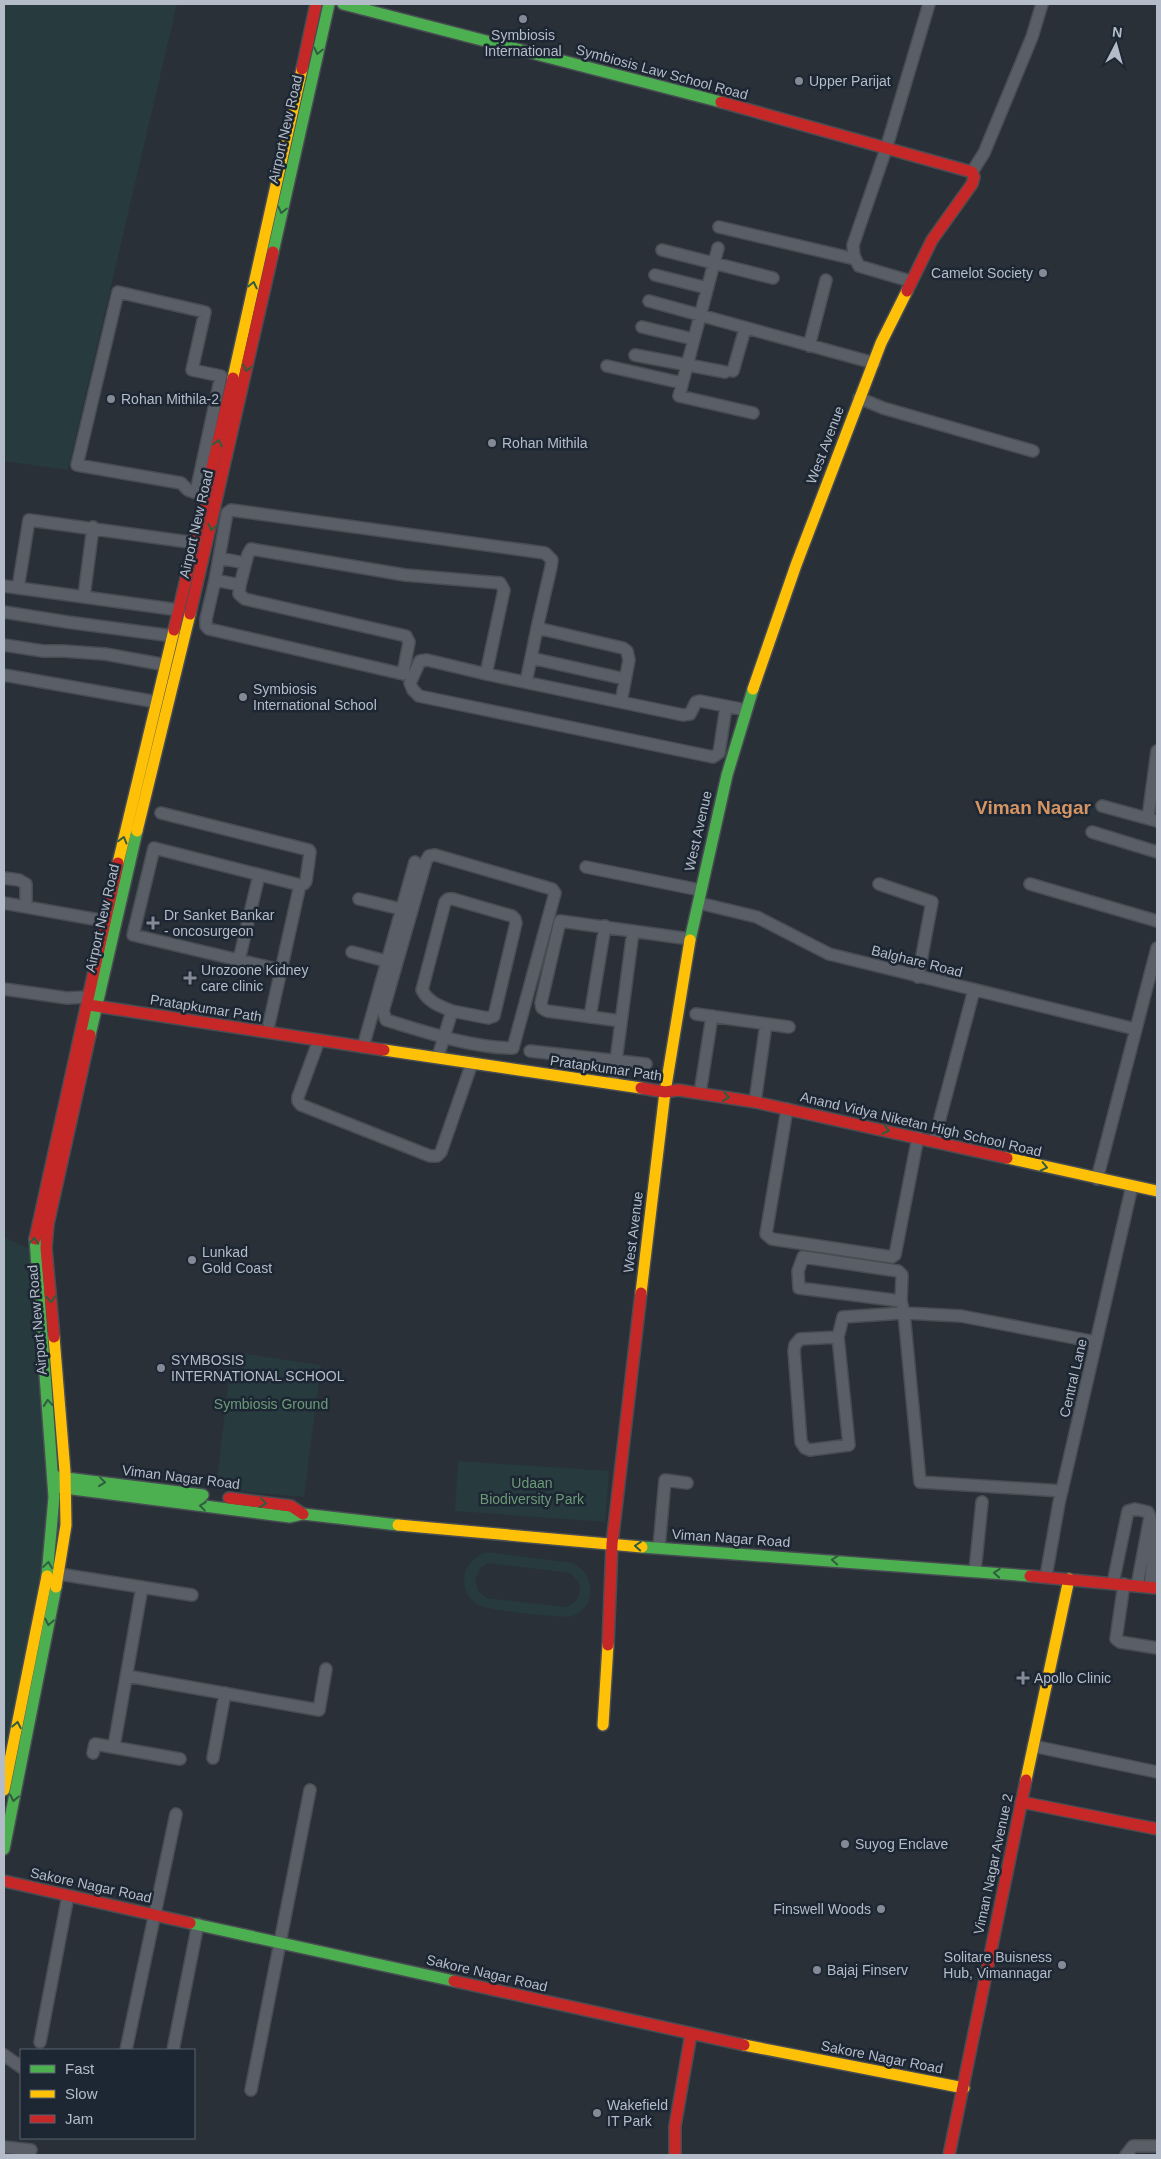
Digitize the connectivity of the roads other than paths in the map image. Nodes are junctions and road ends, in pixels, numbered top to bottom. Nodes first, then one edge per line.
1 (316, 4) edge
2 (329, 4) edge
3 (343, 4) edge
4 (929, 4) edge
5 (1042, 4) edge
6 (886, 149) junction
7 (972, 172) junction
8 (719, 227) dead end
9 (718, 248) dead end
10 (662, 250) dead end
11 (855, 259) junction
12 (714, 262) junction
13 (655, 275) dead end
14 (772, 278) dead end
15 (826, 280) dead end
16 (910, 280) junction
17 (707, 288) junction
18 (649, 301) dead end
19 (701, 314) junction
20 (642, 327) dead end
21 (745, 329) junction
22 (693, 339) junction
23 (809, 346) junction
24 (635, 355) dead end
25 (874, 363) junction
26 (607, 366) dead end
27 (687, 366) junction
28 (682, 383) junction
29 (859, 398) junction
30 (753, 413) dead end
31 (1033, 451) dead end
32 (201, 494) junction
33 (93, 527) junction
34 (196, 543) junction
35 (219, 558) junction
36 (245, 563) junction
37 (215, 580) junction
38 (240, 585) junction
39 (4, 586) edge
40 (18, 588) junction
41 (84, 596) junction
42 (179, 610) junction
43 (4, 612) edge
44 (537, 628) junction
45 (173, 636) junction
46 (4, 645) edge
47 (531, 658) junction
48 (166, 665) junction
49 (486, 674) junction
50 (4, 675) edge
51 (407, 677) junction
52 (625, 679) junction
53 (526, 682) junction
54 (157, 702) junction
55 (621, 702) junction
56 (726, 707) junction
57 (746, 710) junction
58 (1157, 751) edge
59 (1102, 806) dead end
60 (161, 813) dead end
61 (1153, 820) edge
62 (1092, 832) dead end
63 (1157, 852) edge
64 (415, 862) dead end
65 (586, 867) dead end
66 (259, 875) junction
67 (4, 878) edge
68 (879, 884) dead end
69 (1030, 884) dead end
70 (300, 885) junction
71 (700, 890) junction
72 (359, 899) dead end
73 (4, 903) edge
74 (698, 903) junction
75 (26, 907) junction
76 (401, 910) junction
77 (105, 921) junction
78 (1157, 922) edge
79 (605, 926) junction
80 (633, 931) junction
81 (690, 940) junction
82 (1157, 948) edge
83 (352, 952) dead end
84 (239, 960) junction
85 (386, 960) junction
86 (281, 970) junction
87 (918, 977) junction
88 (4, 989) edge
89 (974, 990) junction
90 (92, 1002) junction
91 (452, 1011) junction
92 (696, 1014) dead end
93 (712, 1016) junction
94 (590, 1017) junction
95 (621, 1021) junction
96 (243, 1024) junction
97 (269, 1024) junction
98 (766, 1024) junction
99 (789, 1027) dead end
100 (1135, 1029) junction
101 (444, 1036) junction
102 (319, 1040) junction
103 (364, 1043) junction
104 (440, 1050) junction
105 (530, 1051) dead end
106 (616, 1061) junction
107 (472, 1063) junction
108 (646, 1064) dead end
109 (513, 1065) junction
110 (614, 1076) junction
111 (665, 1087) junction
112 (678, 1090) joint
113 (700, 1093) junction
114 (755, 1102) junction
115 (786, 1109) junction
116 (918, 1137) junction
117 (934, 1141) junction
118 (1097, 1179) junction
119 (1132, 1186) junction
120 (1157, 1191) edge
121 (903, 1307) junction
122 (838, 1337) junction
123 (1096, 1342) junction
124 (60, 1482) junction
125 (687, 1483) dead end
126 (1062, 1491) junction
127 (982, 1502) dead end
128 (1157, 1524) edge
129 (612, 1544) junction
130 (659, 1547) junction
131 (975, 1571) junction
132 (59, 1574) junction
133 (1046, 1576) junction
134 (1070, 1578) junction
135 (1118, 1584) junction
136 (1137, 1586) junction
137 (142, 1587) junction
138 (1154, 1587) edge
139 (192, 1595) dead end
140 (1157, 1648) edge
141 (326, 1669) dead end
142 (127, 1676) junction
143 (225, 1693) junction
144 (603, 1725) dead end
145 (114, 1746) junction
146 (1033, 1746) junction
147 (93, 1753) dead end
148 (213, 1758) dead end
149 (180, 1759) dead end
150 (1157, 1772) edge
151 (4, 1790) edge
152 (310, 1790) dead end
153 (1021, 1802) junction
154 (176, 1814) dead end
155 (1157, 1829) edge
156 (4, 1849) edge
157 (4, 1881) edge
158 (68, 1896) junction
159 (154, 1915) junction
160 (198, 1924) junction
161 (281, 1943) junction
162 (691, 2034) junction
163 (40, 2042) dead end
164 (126, 2049) edge
165 (173, 2049) edge
166 (4, 2055) edge
167 (20, 2066) edge
168 (964, 2088) junction
169 (252, 2090) dead end
170 (675, 2126) junction
171 (1157, 2146) edge
172 (4, 2147) edge
173 (31, 2150) dead end
174 (666, 2155) edge
175 (674, 2155) edge
176 (949, 2155) edge
177 (1126, 2155) edge

32 -> 1 street, Airport New Road
2 -> 90 street, Airport New Road
3 - 6 street, Symbiosis Law School Road
4 - 6 street
5 - 7 street
6 - 7 street, Symbiosis Law School Road
6 - 11 street
7 - 16 street, West Avenue
8 - 11 street
9 - 12 street
10 - 12 street
11 - 16 street
12 - 14 street
12 - 17 street
13 - 17 street
15 - 23 street
16 - 25 street, West Avenue
17 - 19 street
18 - 19 street
19 - 21 street
19 - 22 street
20 - 22 street
21 - 23 street
21 - 27 street
22 - 27 street
23 - 25 street
24 - 27 street
25 - 29 street, West Avenue
26 - 28 street
27 - 28 street
28 - 30 street
29 - 31 street
29 - 57 street, West Avenue
32 - 32 street
32 - 34 street, Airport New Road
33 - 34 street
33 - 40 street
33 - 41 street
34 - 42 street, Airport New Road
35 - 36 street
35 - 37 street
35 - 44 street
36 - 38 street
36 - 49 street
37 - 38 street
37 - 51 street
38 - 51 street
39 - 40 street
40 - 41 street
41 - 42 street
42 - 45 street, Airport New Road
43 - 45 street
44 - 47 street
44 - 52 street
45 - 48 street, Airport New Road
46 - 48 street
47 - 52 street
47 - 53 street
48 - 54 street, Airport New Road
49 - 51 street
49 - 53 street
50 - 54 street
51 - 56 street
52 - 55 street
53 - 55 street
77 -> 54 street, Airport New Road
55 - 56 street
56 - 57 street
57 - 71 street, West Avenue
58 - 61 street
59 - 61 street
60 - 70 street
62 - 63 street
64 - 76 street
65 - 71 street
66 - 70 street
66 - 84 street
66 - 84 street
67 - 75 street
68 - 87 street
69 - 78 street
70 - 86 street
71 - 74 street, West Avenue
72 - 76 street
73 - 75 street
74 - 81 street, West Avenue
74 - 87 street, Balghare Road
75 - 77 street
76 - 85 street
77 - 90 street, Airport New Road
79 - 80 street
79 - 94 street
79 - 94 street
80 - 81 street
80 - 95 street
81 - 111 street, West Avenue
82 - 100 street
83 - 85 street
84 - 86 street
85 - 103 street
86 - 97 street
87 - 89 street, Balghare Road
88 - 90 street
89 - 100 street, Balghare Road
89 - 117 street
90 - 96 street, Pratapkumar Path
90 - 124 street, Airport New Road
91 - 91 street
91 - 101 street
92 - 93 street
93 - 98 street
93 - 113 street
94 - 95 street
95 - 106 street
96 - 97 street, Pratapkumar Path
96 - 102 street, Pratapkumar Path
97 - 103 street, Pratapkumar Path
98 - 99 street
98 - 114 street
100 - 118 street
101 - 101 street
101 - 104 street
102 - 103 street, Pratapkumar Path
102 - 107 street
103 - 104 street, Pratapkumar Path
103 - 107 street, Pratapkumar Path
104 - 109 street, Pratapkumar Path
105 - 106 street
106 - 108 street
106 - 110 street
107 - 109 street, Pratapkumar Path
109 - 110 street, Pratapkumar Path
109 - 111 street, Pratapkumar Path
110 - 111 street, Pratapkumar Path
111 - 112 street, Pratapkumar Path
111 - 129 street, West Avenue
112 - 113 street, Anand Vidya Niketan High School Road
113 -> 114 street, Anand Vidya Niketan High School Road
114 - 115 street, Anand Vidya Niketan High School Road
115 -> 116 street, Anand Vidya Niketan High School Road
115 - 116 street
116 - 117 street, Anand Vidya Niketan High School Road
117 -> 118 street, Anand Vidya Niketan High School Road
118 - 119 street, Anand Vidya Niketan High School Road
119 - 120 street, Anand Vidya Niketan High School Road
119 - 123 street, Central Lane
121 - 121 street
121 - 122 street
121 - 123 street
121 - 126 street
122 - 122 street
123 - 126 street, Central Lane
124 - 129 street, Viman Nagar Road
124 - 132 street, Airport New Road
151 -> 124 street, Airport New Road
125 - 130 street
126 - 133 street, Central Lane
127 - 131 street
128 - 138 street
130 -> 129 street, Viman Nagar Road
129 - 144 street, West Avenue
131 -> 130 street, Viman Nagar Road
133 -> 131 street, Viman Nagar Road
132 - 137 street
132 -> 156 street, Airport New Road
133 - 134 street, Viman Nagar Road
134 - 135 street, Viman Nagar Road
134 - 146 street, Viman Nagar Avenue 2
135 - 136 street, Viman Nagar Road
135 - 136 street
135 - 140 street
136 - 138 street, Viman Nagar Road
137 - 139 street
137 - 142 street
141 - 143 street
142 - 143 street
142 - 145 street
143 - 148 street
145 - 147 street
145 - 149 street
146 - 150 street
146 - 153 street, Viman Nagar Avenue 2
152 - 161 street
153 - 155 street
153 - 168 street, Viman Nagar Avenue 2
154 - 159 street
157 - 158 street, Sakore Nagar Road
158 - 159 street, Sakore Nagar Road
158 - 163 street
159 - 160 street, Sakore Nagar Road
159 - 164 street
160 - 161 street, Sakore Nagar Road
160 - 165 street
161 - 162 street, Sakore Nagar Road
161 - 169 street
162 - 168 street, Sakore Nagar Road
162 - 170 street
166 - 167 street
168 - 176 street, Viman Nagar Avenue 2
170 - 174 street
170 - 175 street
171 - 177 street
172 - 173 street

